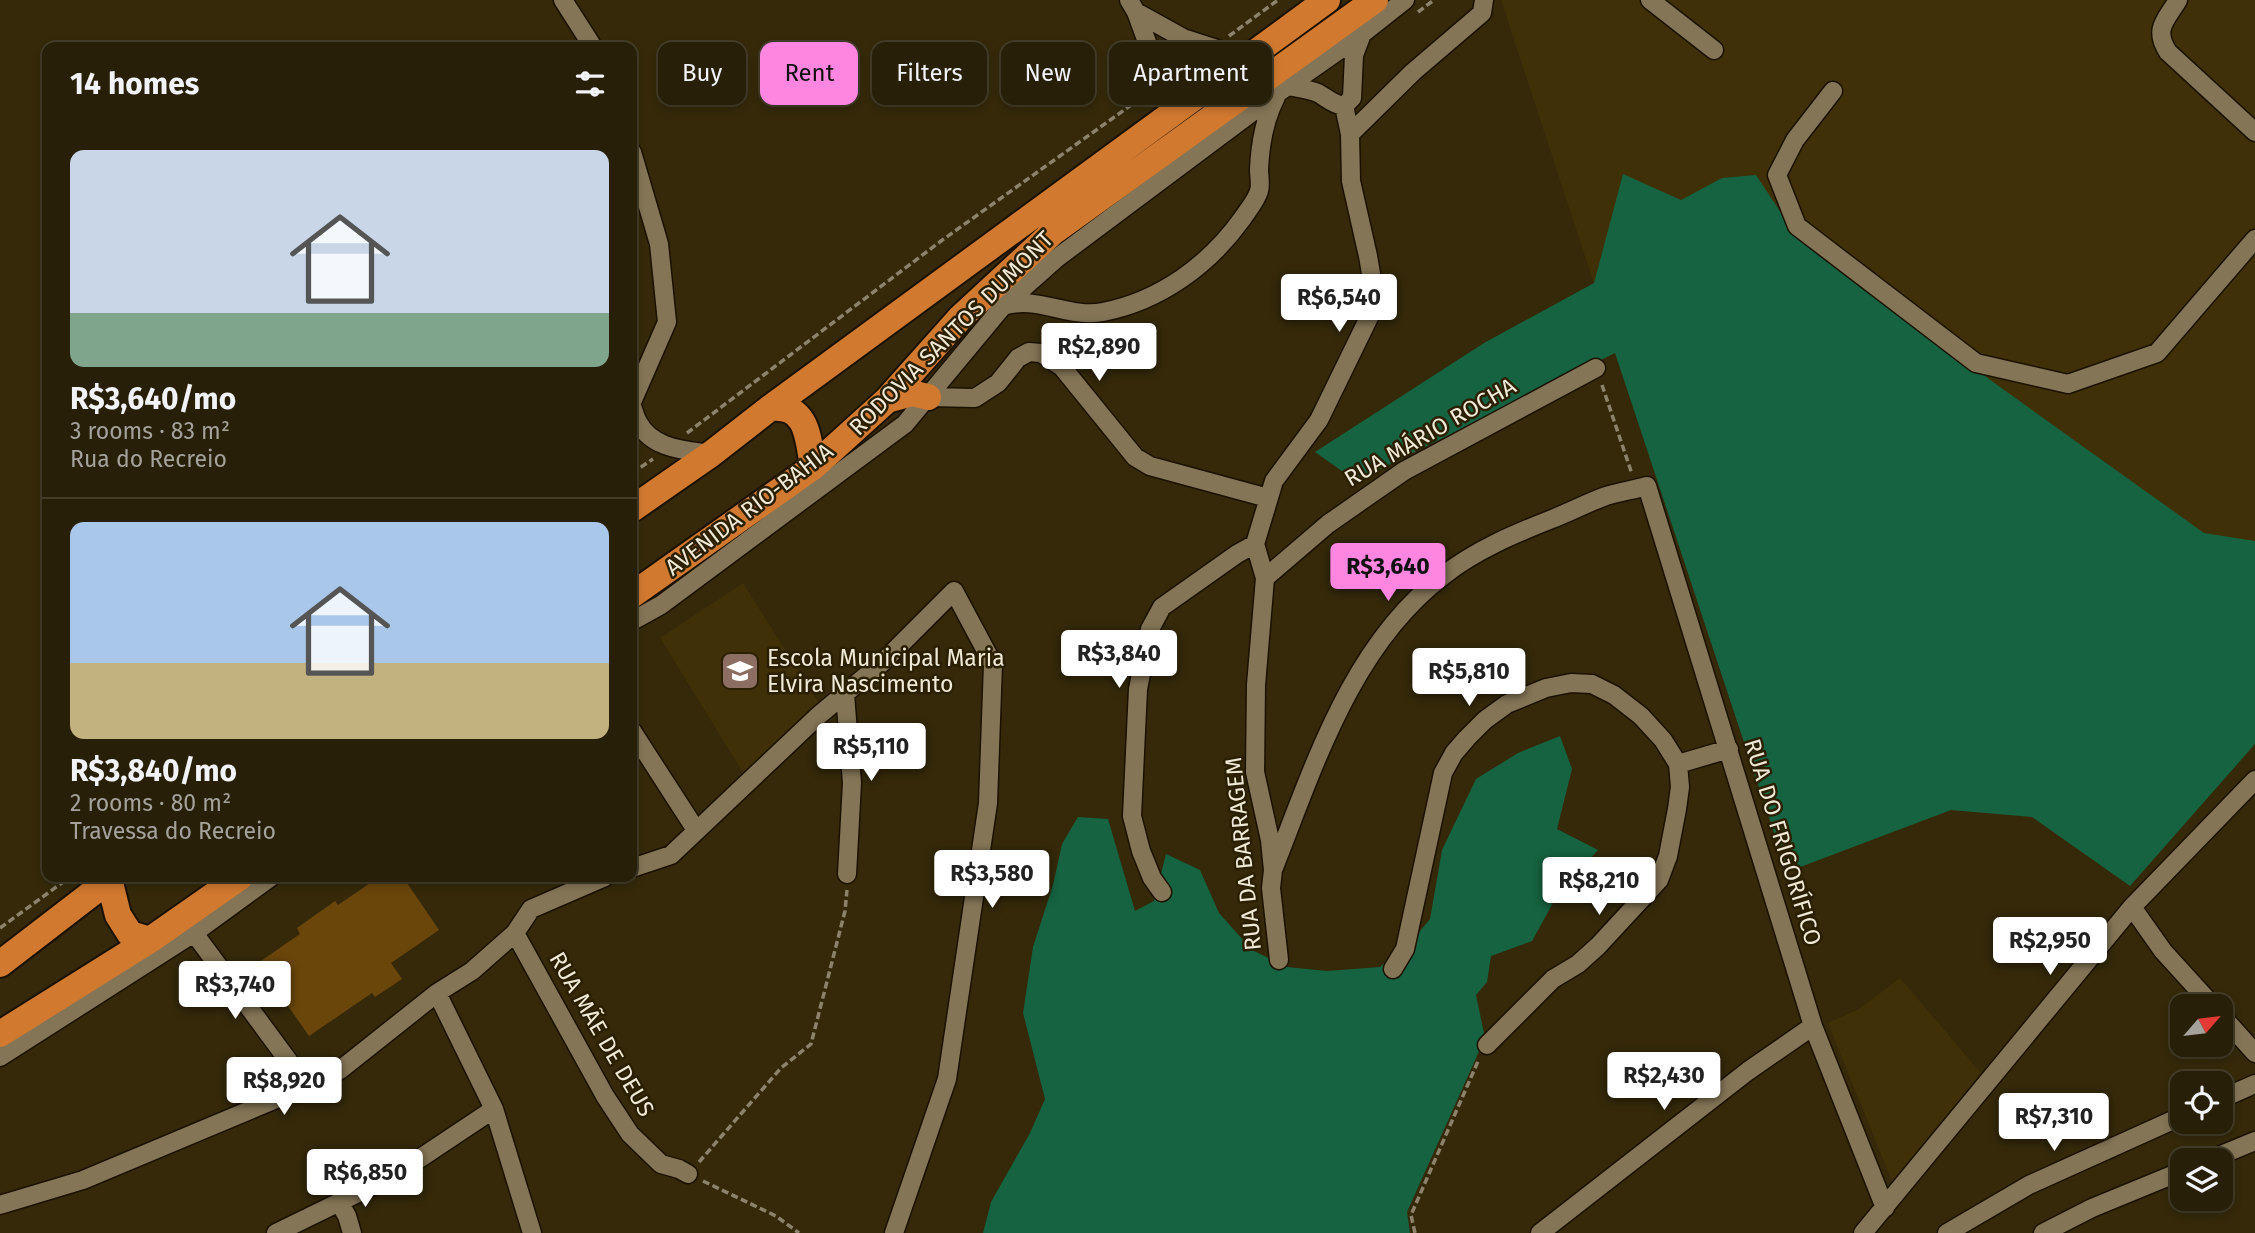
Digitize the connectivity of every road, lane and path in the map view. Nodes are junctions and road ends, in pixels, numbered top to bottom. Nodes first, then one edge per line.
1 (563, 0) edge
2 (1278, 0) edge
3 (1327, 0) edge
4 (1375, 0) edge
5 (1405, 0) edge
6 (1650, 0) edge
7 (2178, 0) edge
8 (1132, 6) edge
9 (1483, 7) edge
10 (1362, 34) junction
11 (590, 42) edge
12 (1146, 42) edge
13 (1196, 42) edge
14 (1219, 42) edge
15 (1271, 42) edge
16 (1714, 50) dead end
17 (1283, 89) junction
18 (1833, 91) dead end
19 (1132, 105) edge
20 (1170, 105) edge
21 (1184, 105) edge
22 (1344, 106) junction
23 (1173, 113) junction
24 (2255, 132) edge
25 (1350, 134) junction
26 (637, 169) edge
27 (2255, 239) edge
28 (1003, 306) junction
29 (1596, 368) joint
30 (637, 392) edge
31 (928, 397) junction
32 (887, 400) junction
33 (770, 408) junction
34 (637, 421) edge
35 (669, 447) junction
36 (711, 454) junction
37 (637, 469) edge
38 (804, 482) junction
39 (1620, 493) junction
40 (1268, 498) junction
41 (637, 506) edge
42 (1255, 544) junction
43 (1265, 579) junction
44 (637, 592) edge
45 (637, 618) edge
46 (845, 694) junction
47 (637, 739) edge
48 (1729, 749) junction
49 (1678, 764) junction
50 (2255, 780) edge
51 (696, 830) junction
52 (637, 866) edge
53 (1273, 870) junction
54 (847, 874) joint
55 (63, 882) edge
56 (106, 882) edge
57 (112, 882) edge
58 (233, 882) edge
59 (264, 882) edge
60 (593, 882) edge
61 (1162, 892) dead end
62 (2132, 907) junction
63 (0, 928) edge
64 (194, 933) junction
65 (515, 933) junction
66 (150, 940) junction
67 (1279, 960) dead end
68 (0, 964) edge
69 (1393, 969) dead end
70 (437, 993) junction
71 (2202, 994) edge
72 (1813, 1026) junction
73 (2233, 1028) edge
74 (0, 1034) edge
75 (1488, 1045) joint
76 (2255, 1053) edge
77 (0, 1057) edge
78 (2255, 1084) edge
79 (307, 1086) junction
80 (2233, 1094) edge
81 (494, 1109) junction
82 (2170, 1121) edge
83 (2255, 1141) edge
84 (2233, 1150) edge
85 (688, 1174) junction
86 (2170, 1176) edge
87 (339, 1202) junction
88 (0, 1205) edge
89 (1885, 1208) junction
90 (276, 1233) edge
91 (352, 1233) edge
92 (532, 1233) edge
93 (799, 1233) edge
94 (894, 1233) edge
95 (1415, 1233) edge
96 (1540, 1233) edge
97 (1863, 1233) edge
98 (1947, 1233) edge
99 (2042, 1233) edge

1 - 11 street
2 - 14 path
3 - 15 highway, RODOVIA SANTOS DUMONT
4 - 32 highway, RODOVIA SANTOS DUMONT
5 - 10 street, AVENIDA RIO-BAHIA
6 - 16 street
7 - 24 street
8 - 12 street
8 - 13 street
9 - 25 street
10 - 17 street, AVENIDA RIO-BAHIA
10 - 22 street
17 - 22 street
17 - 28 street, AVENIDA RIO-BAHIA
17 - 28 street
18 - 27 street
19 - 35 path
20 - 23 street
21 - 23 highway, RODOVIA SANTOS DUMONT
22 - 25 street
23 - 33 highway, RODOVIA SANTOS DUMONT
25 - 40 street
26 - 30 street
28 - 31 street, AVENIDA RIO-BAHIA
29 - 39 path
29 - 43 street, RUA MÁRIO ROCHA
31 - 32 highway
31 - 38 street, AVENIDA RIO-BAHIA
31 - 40 street
32 - 38 highway, RODOVIA SANTOS DUMONT
33 - 36 highway, RODOVIA SANTOS DUMONT
33 - 38 highway
34 - 35 street
35 - 36 street
35 - 37 path
36 - 41 highway, RODOVIA SANTOS DUMONT
38 - 44 highway, RODOVIA SANTOS DUMONT
38 - 45 street, AVENIDA RIO-BAHIA
39 - 48 street, RUA DO FRIGORÍFICO
39 - 53 street
40 - 42 street
42 - 43 street, RUA DA BARRAGEM
42 - 61 street
43 - 53 street, RUA DA BARRAGEM
46 - 51 street
46 - 54 street
46 - 94 street
47 - 51 street
48 - 49 street
48 - 72 street, RUA DO FRIGORÍFICO
49 - 69 street
49 - 75 street
50 - 62 street
51 - 52 street
53 - 67 street, RUA DA BARRAGEM
54 - 85 path
55 - 63 path
56 - 68 highway
57 - 66 highway
58 - 66 highway
59 - 64 street
60 - 65 street
62 - 71 street
62 - 89 street
64 - 77 street
64 - 79 street
65 - 70 street
65 - 85 street, RUA MÃE DE DEUS
66 - 74 highway
70 - 79 street
70 - 81 street
72 - 89 street, RUA DO FRIGORÍFICO
72 - 96 street
73 - 76 street
75 - 95 path
78 - 80 street
79 - 88 street
81 - 87 street
81 - 92 street
82 - 98 street
83 - 84 street
85 - 93 path
86 - 99 street
87 - 90 street
87 - 91 street
89 - 97 street

